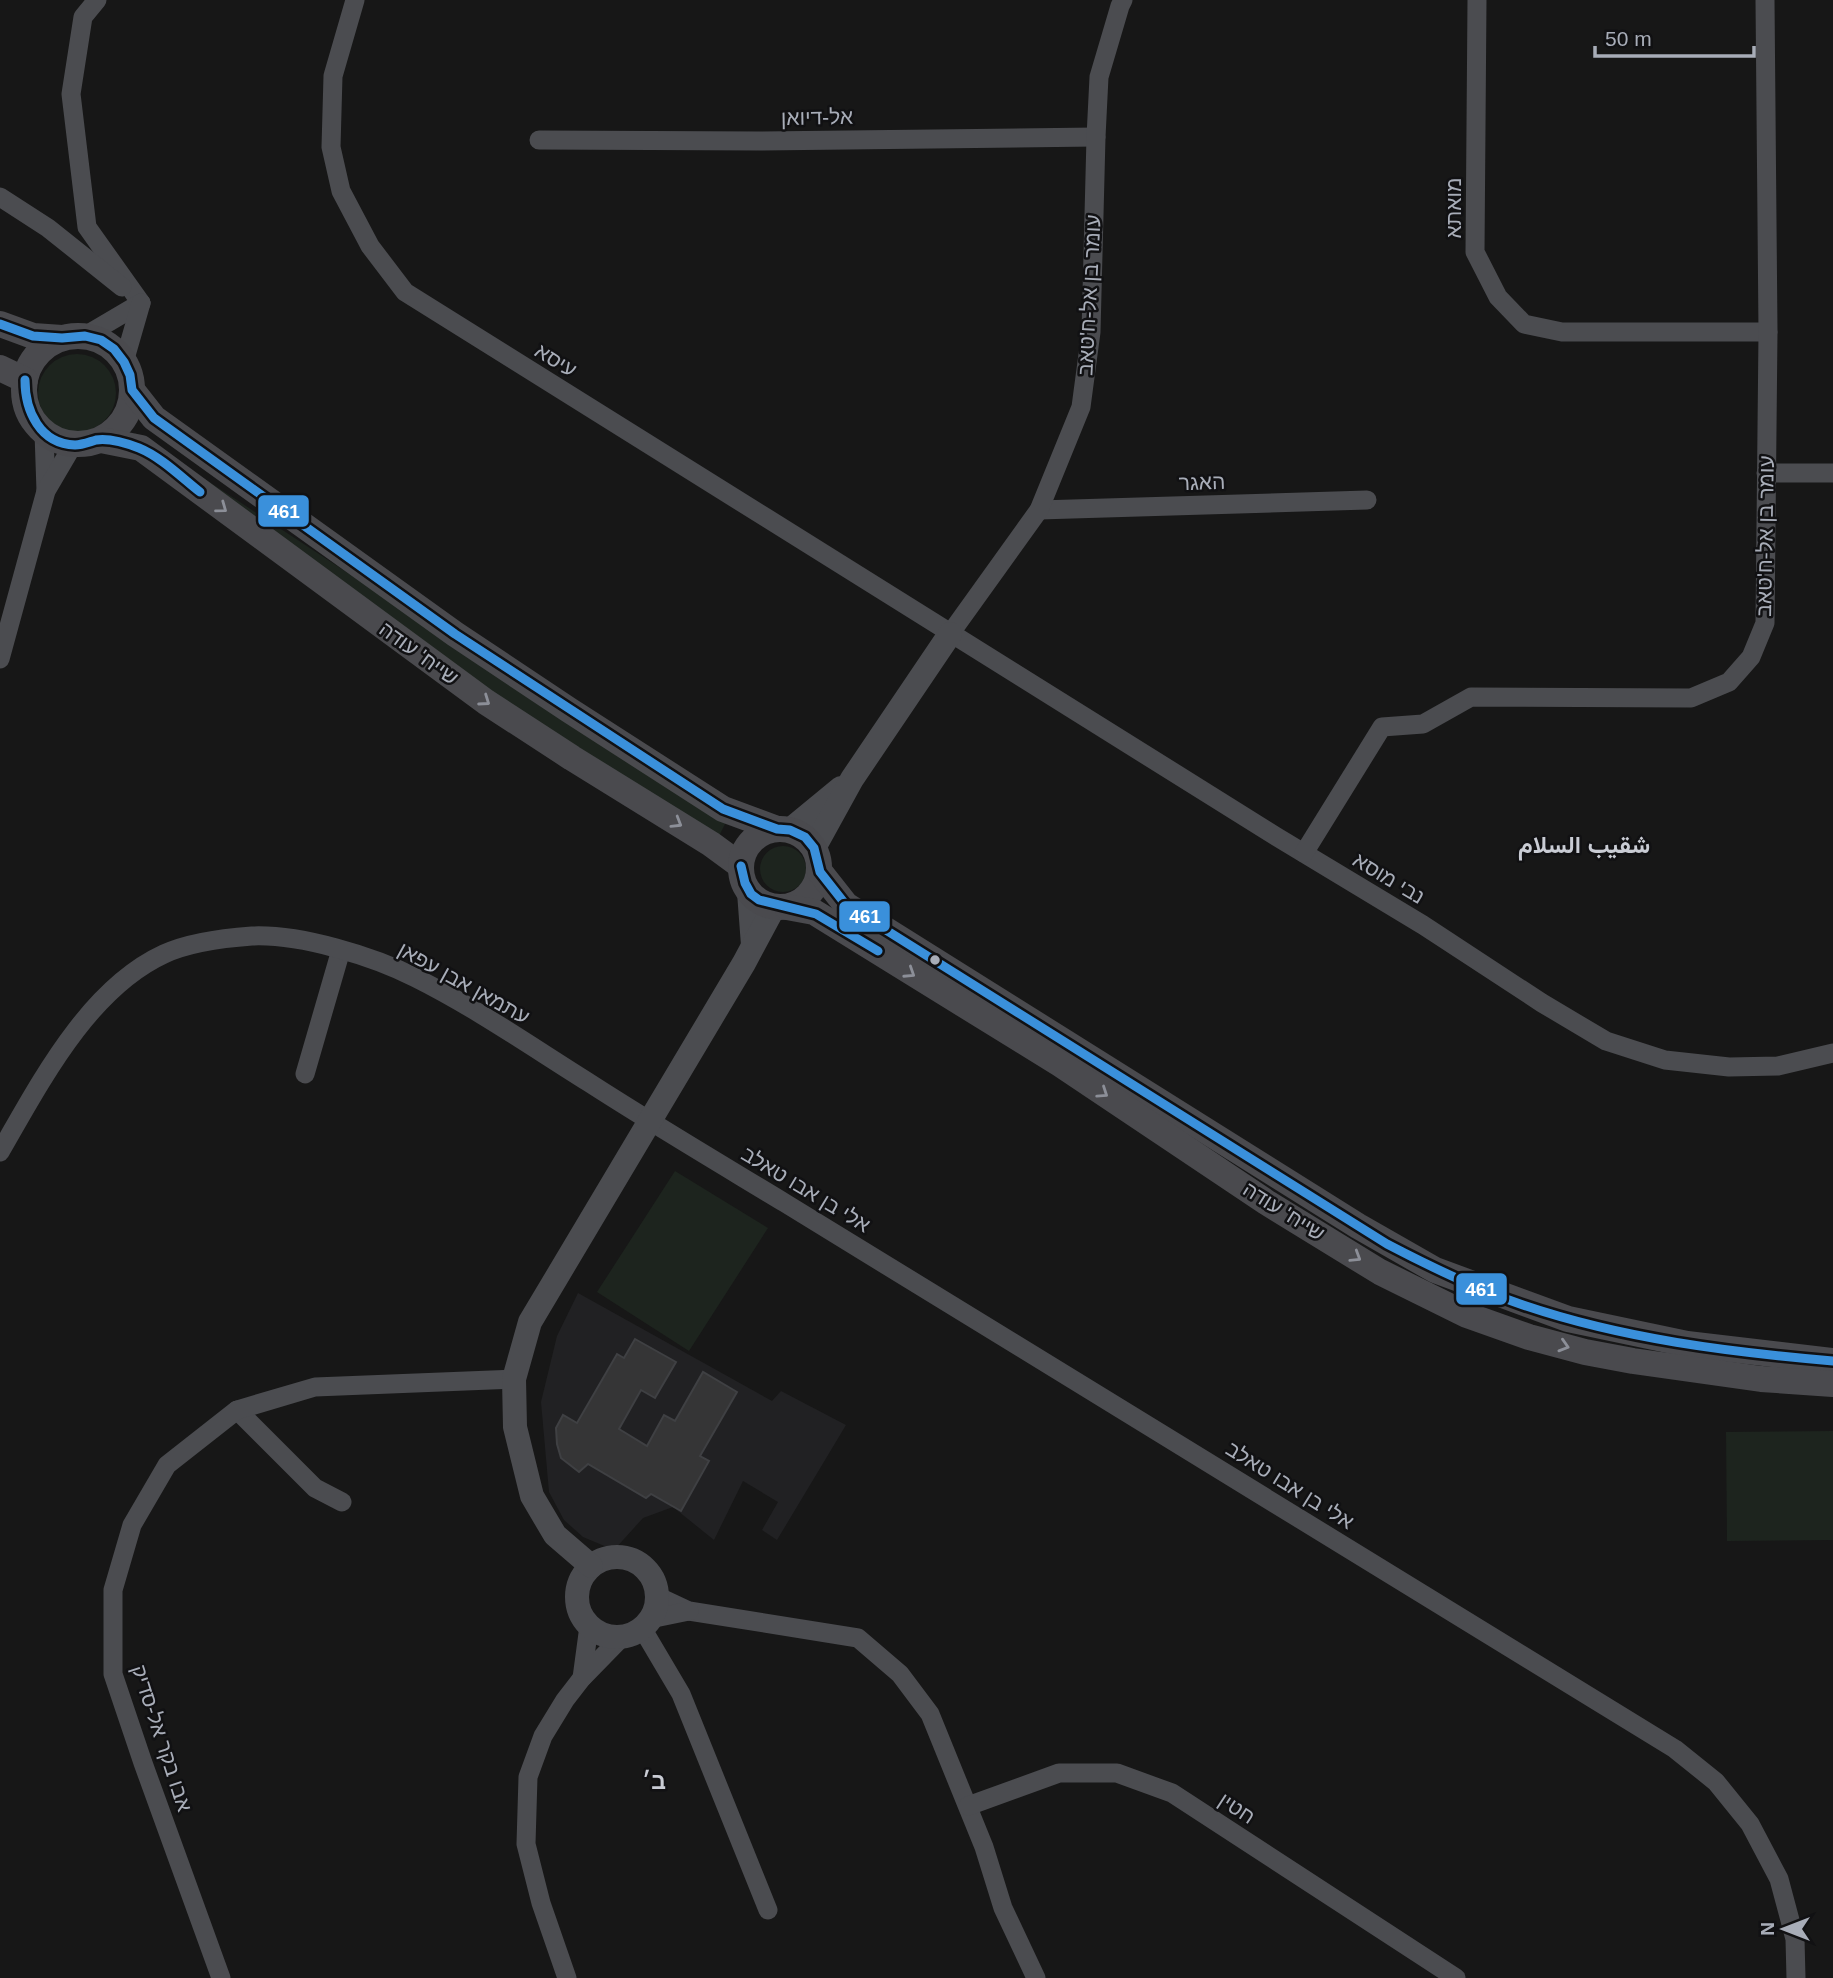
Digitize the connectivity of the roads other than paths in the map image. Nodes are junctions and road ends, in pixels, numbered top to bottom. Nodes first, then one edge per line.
1 (97, 0) edge
2 (355, 0) edge
3 (1124, 0) edge
4 (1477, 0) edge
5 (1765, 0) edge
6 (1096, 137) junction
7 (539, 140) dead end
8 (0, 197) edge
9 (142, 303) junction
10 (0, 324) edge
11 (1768, 332) junction
12 (74, 337) junction
13 (124, 362) junction
14 (0, 368) edge
15 (24, 380) junction
16 (132, 390) junction
17 (44, 433) junction
18 (101, 440) junction
19 (74, 445) junction
20 (1766, 473) junction
21 (1833, 473) edge
22 (46, 491) junction
23 (1367, 500) dead end
24 (1039, 510) junction
25 (950, 634) junction
26 (0, 659) edge
27 (852, 779) junction
28 (783, 829) junction
29 (1304, 853) junction
30 (817, 860) junction
31 (741, 866) junction
32 (749, 892) junction
33 (780, 907) junction
34 (754, 946) junction
35 (341, 950) junction
36 (1833, 1053) edge
37 (305, 1074) dead end
38 (650, 1121) junction
39 (0, 1152) edge
40 (1833, 1361) edge
41 (514, 1379) junction
42 (1833, 1384) edge
43 (237, 1410) junction
44 (342, 1502) dead end
45 (591, 1566) junction
46 (643, 1620) junction
47 (589, 1626) junction
48 (582, 1678) junction
49 (968, 1806) junction
50 (768, 1910) dead end
51 (221, 1978) edge
52 (567, 1978) edge
53 (1036, 1978) edge
54 (1456, 1978) edge
55 (1796, 1978) edge

1 - 9 street
2 - 25 street, עיסא
3 - 6 street, עומר בן אל-ח'טאב
4 - 11 street, מואתא
5 - 11 street, עומר בן אל-ח'טאב
6 - 7 street, אל-דיואן
6 - 24 street, עומר בן אל-ח'טאב
8 - 9 street
9 - 12 street
9 - 13 street
10 - 12 main road
11 - 20 street, עומר בן אל-ח'טאב
12 - 13 main road
12 - 15 main road
13 - 16 main road
14 - 15 main road
15 - 17 main road
16 - 18 main road
16 - 28 main road, שייח' עודה
17 - 19 main road
17 - 22 street
18 - 19 main road
18 -> 31 main road, שייח' עודה
19 - 22 street
20 - 21 street
20 - 29 street, עומר בן אל-ח'טאב
22 - 26 street
23 - 24 street, האגר
24 - 25 street, עומר בן אל-ח'טאב
25 - 27 street, עומר בן אל-ח'טאב
25 - 29 street, נבי מוסא
27 - 28 street, עומר בן אל-ח'טאב
27 - 30 street, עומר בן אל-ח'טאב
28 - 30 main road
28 - 31 main road
29 - 36 street, נבי מוסא
30 - 33 main road
30 - 40 main road, שייח' עודה
31 - 32 main road
32 - 33 main road
32 - 34 street
33 - 34 street
33 -> 42 main road, שייח' עודה
34 - 38 street
35 - 37 street
35 - 38 street, עתמאן אבן עפאן
35 - 39 street, עתמאן אבן עפאן
38 - 41 street
38 - 55 street, אלי בן אבו טאלב
41 - 43 street, אבו בקר אל-סדיק
41 - 45 street
43 - 44 street
43 - 51 street, אבו בקר אל-סדיק
45 - 46 street
45 - 47 street
46 - 47 street
46 - 48 street
46 - 49 street
46 - 50 street
47 - 48 street
48 - 52 street
49 - 53 street
49 - 54 street, חטין

